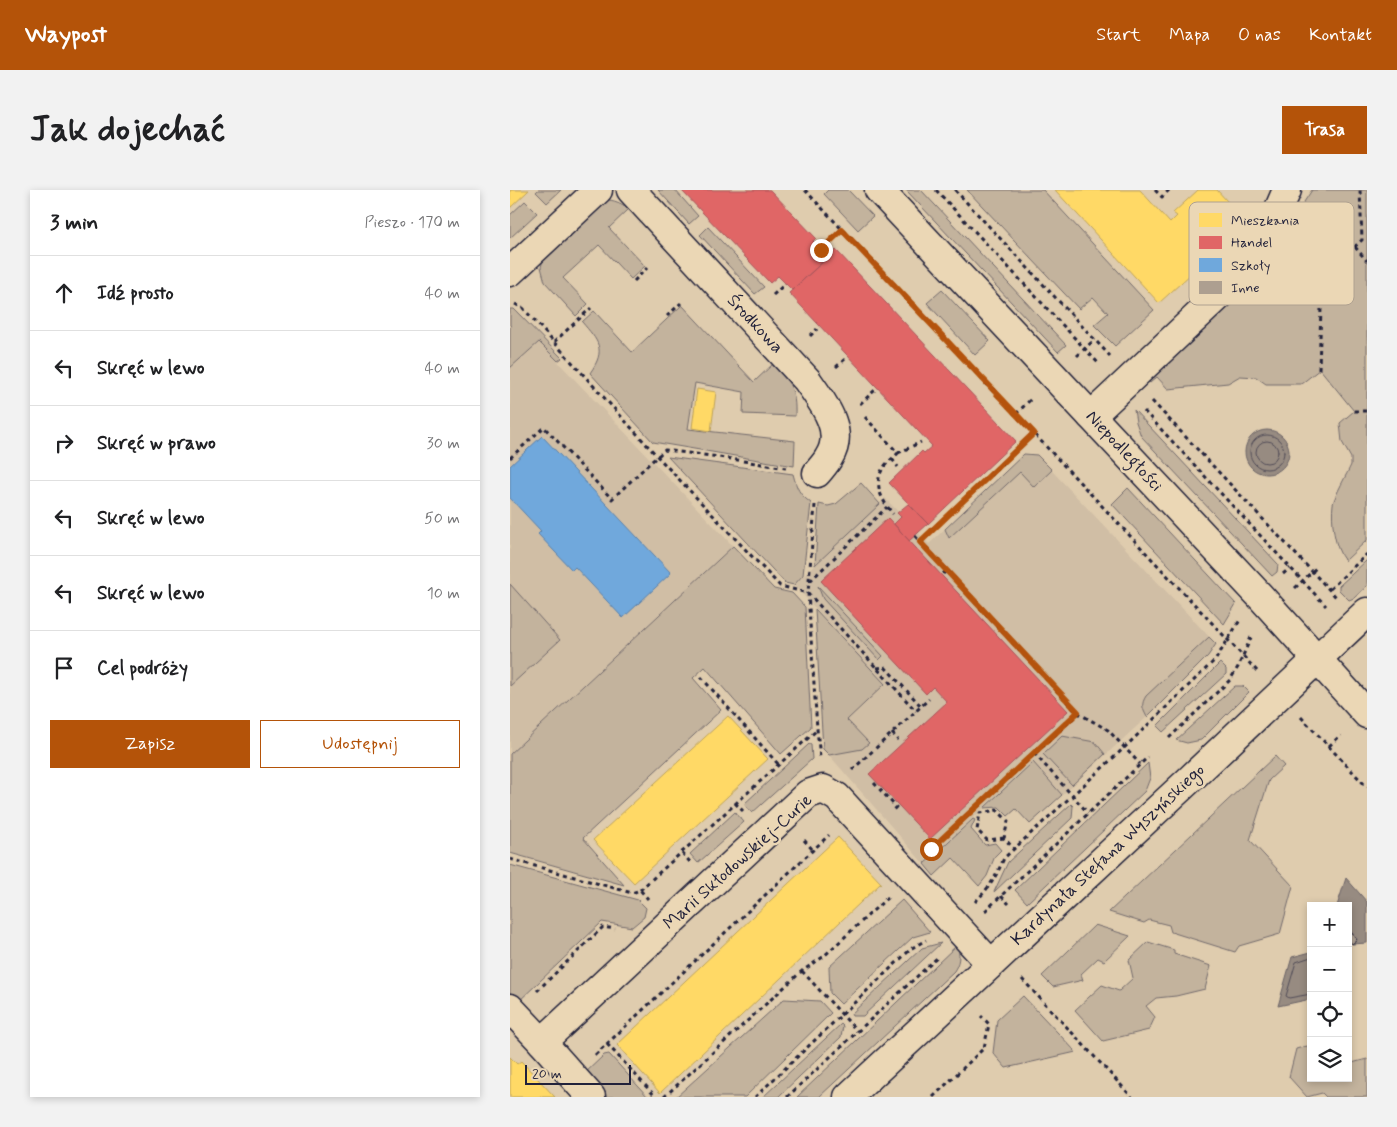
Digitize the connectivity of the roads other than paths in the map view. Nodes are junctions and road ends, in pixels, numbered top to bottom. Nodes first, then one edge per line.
1 (598, 190) edge
2 (631, 190) edge
3 (879, 190) edge
4 (1288, 190) edge
5 (1283, 202) edge
6 (510, 272) edge
7 (1209, 305) edge
8 (1091, 416) junction
9 (817, 473) road end
10 (1367, 612) edge
11 (1317, 660) junction
12 (1367, 714) edge
13 (991, 964) junction
14 (521, 1002) edge
15 (542, 1042) junction
16 (591, 1097) edge
17 (848, 1097) edge

1 - 6 street
2 - 9 street, Środkowa
3 - 8 street, Niepodległości
4 - 5 street
7 - 8 street
8 - 11 street, Niepodległości
10 - 11 street, Kardynała Stefana Wyszyńskiego
11 - 12 street, Niepodległości
11 - 13 street, Kardynała Stefana Wyszyńskiego
13 - 15 street, Marii Skłodowskiej-Curie
13 - 17 street, Kardynała Stefana Wyszyńskiego
14 - 15 street
15 - 16 street

